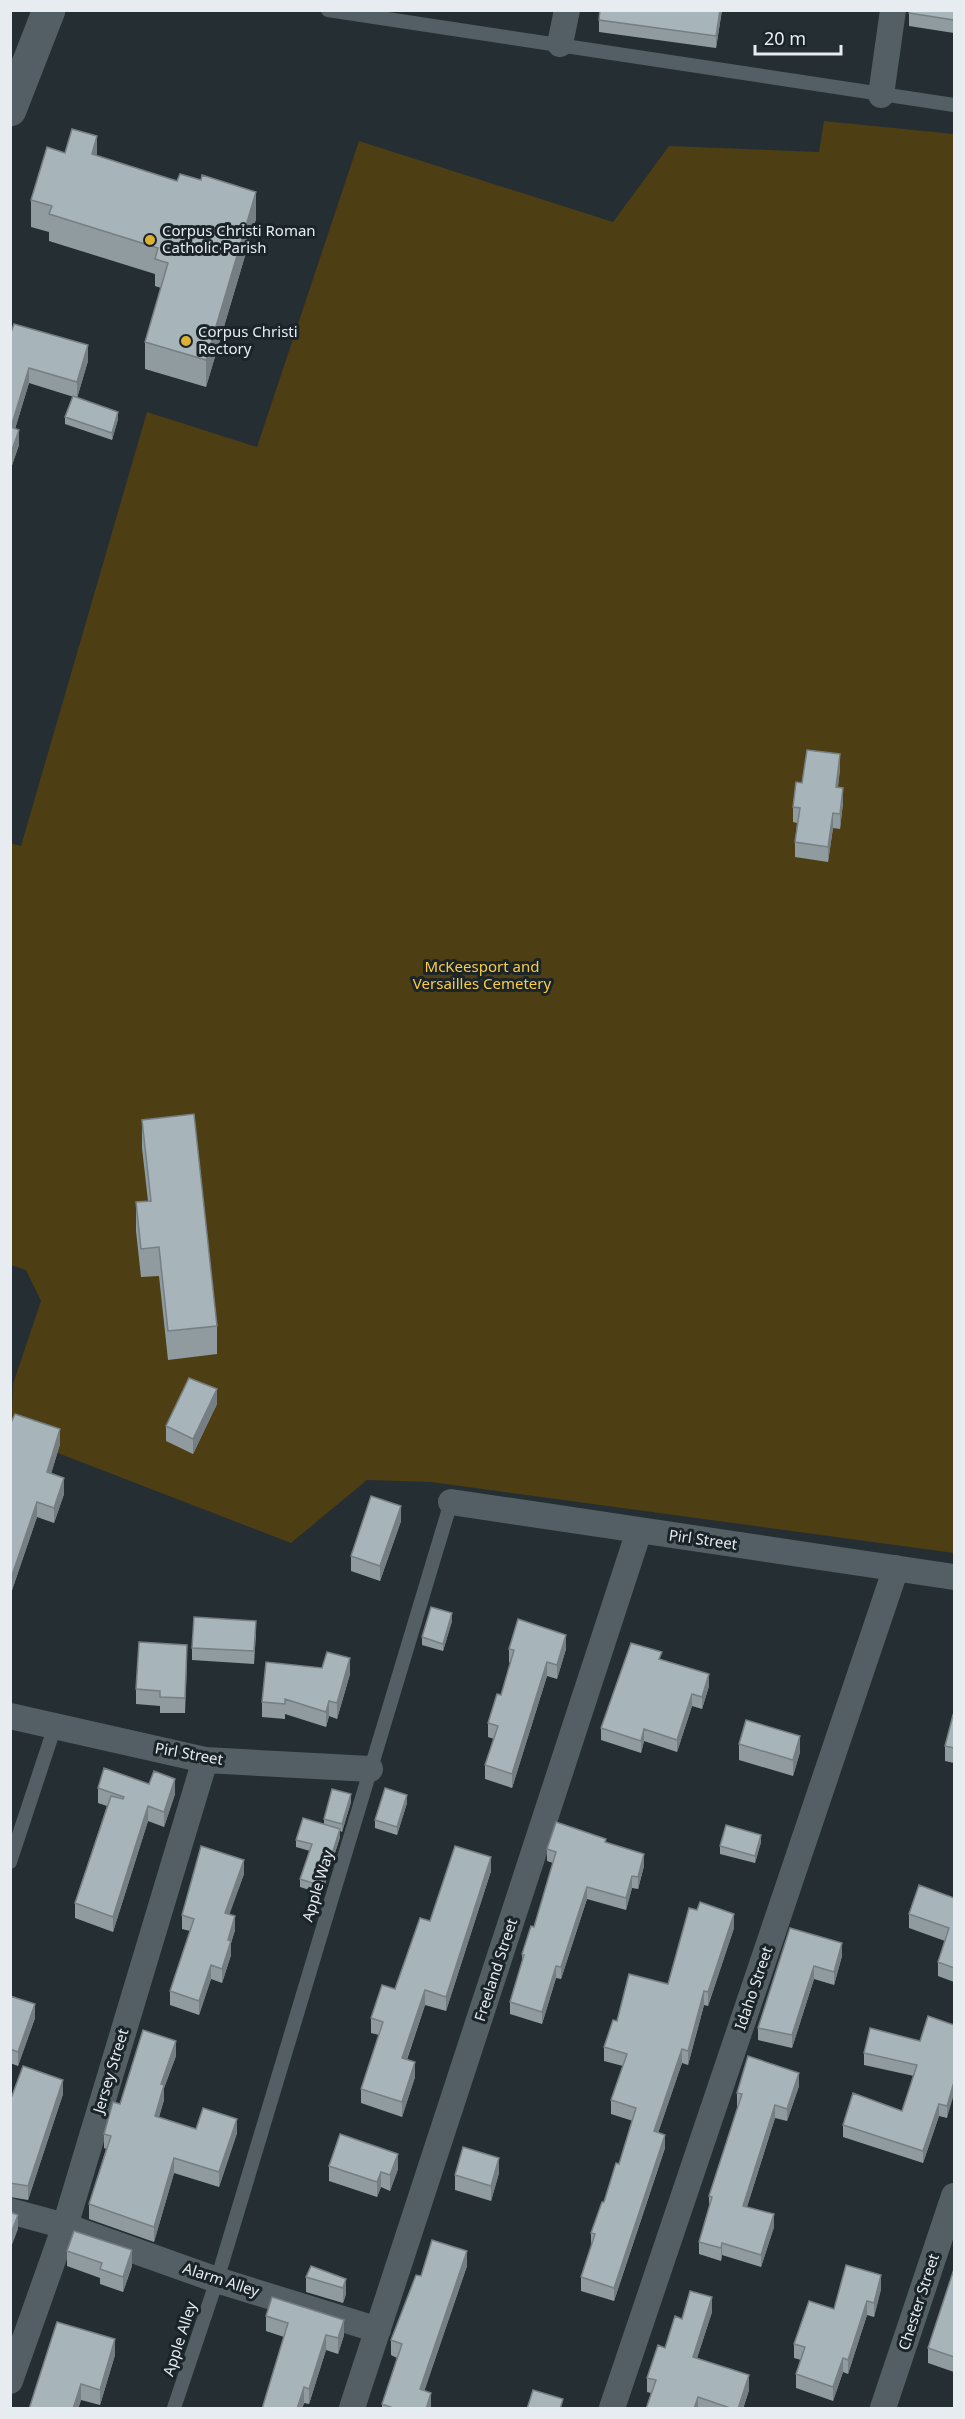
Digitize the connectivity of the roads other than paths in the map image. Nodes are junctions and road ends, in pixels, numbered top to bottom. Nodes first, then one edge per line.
1 (49, 10) edge
2 (328, 10) edge
3 (567, 10) edge
4 (893, 10) edge
5 (560, 44) junction
6 (881, 95) junction
7 (954, 105) edge
8 (10, 110) edge
9 (451, 1502) joint
10 (639, 1531) junction
11 (896, 1568) junction
12 (954, 1577) edge
13 (10, 1716) edge
14 (55, 1726) junction
15 (206, 1760) junction
16 (370, 1768) junction
17 (10, 1862) edge
18 (954, 2196) edge
19 (10, 2211) edge
20 (65, 2226) junction
21 (217, 2280) junction
22 (378, 2330) junction
23 (10, 2381) edge
24 (174, 2409) edge
25 (352, 2409) edge
26 (612, 2409) edge
27 (884, 2409) edge

1 - 8 street
2 - 5 lane
3 - 5 street
4 - 6 street
5 - 6 lane
6 - 7 lane
9 - 10 street, Pirl Street
9 - 16 lane, Apple Way
10 - 11 street, Pirl Street
10 - 22 street, Freeland Street
11 - 12 street, Pirl Street
11 - 26 street, Idaho Street
13 - 14 street, Pirl Street
14 - 15 street, Pirl Street
14 - 17 lane
15 - 16 street, Pirl Street
15 - 20 street, Jersey Street
16 - 21 lane, Apple Way
18 - 27 street, Chester Street
19 - 20 street, Alarm Alley
20 - 21 street, Alarm Alley
20 - 23 street, Jersey Street
21 - 22 street, Alarm Alley
21 - 24 lane, Apple Alley
22 - 25 street, Freeland Street

